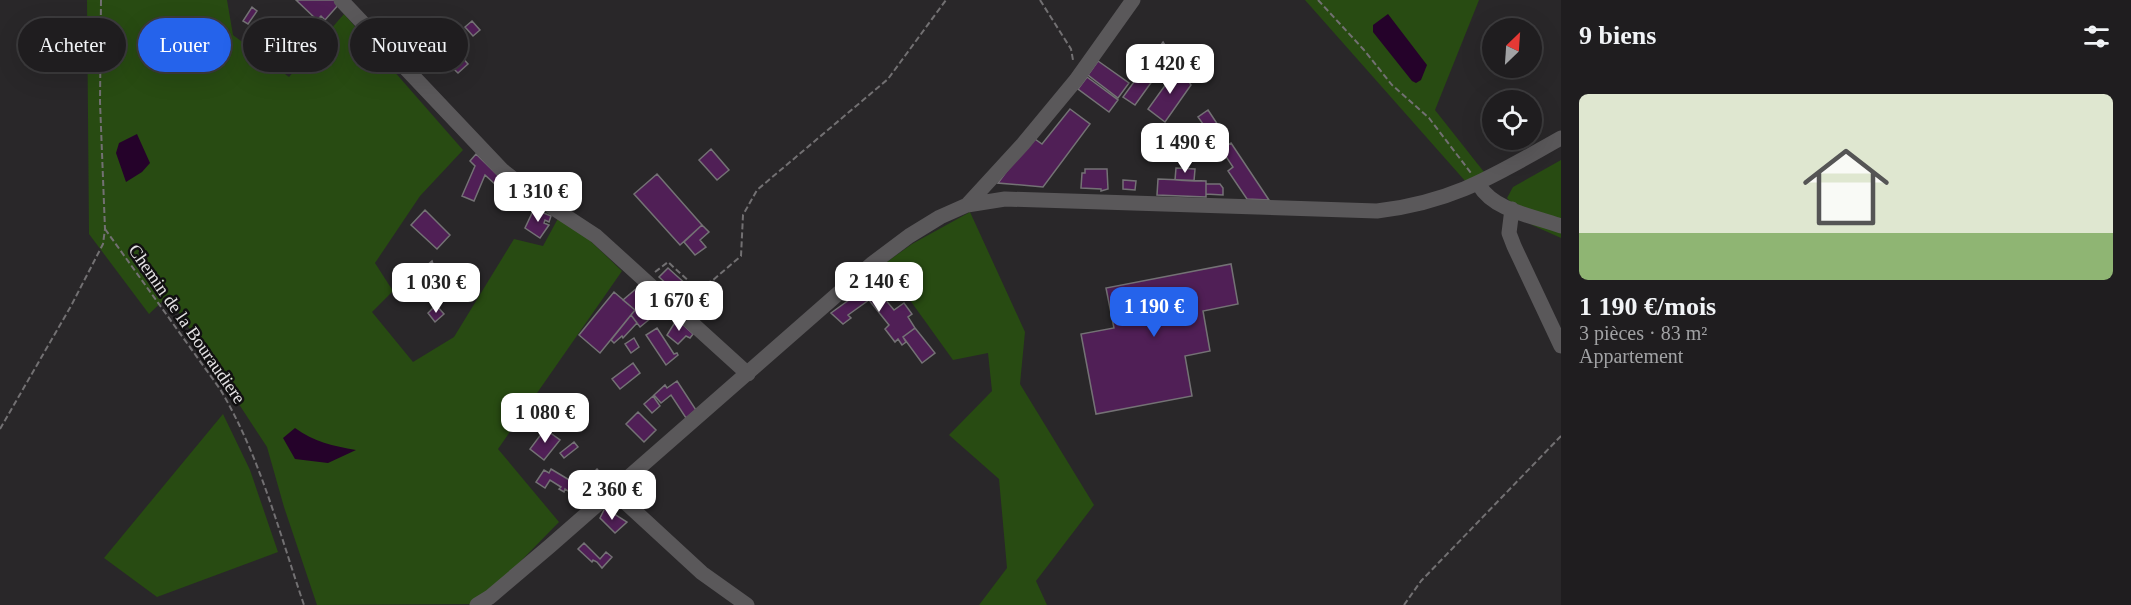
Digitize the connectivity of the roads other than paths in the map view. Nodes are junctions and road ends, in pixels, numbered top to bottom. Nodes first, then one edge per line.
1 (341, 0) edge
2 (1133, 0) edge
3 (1561, 138) edge
4 (1479, 184) junction
5 (967, 205) junction
6 (1512, 209) junction
7 (1561, 226) edge
8 (1561, 346) edge
9 (748, 374) junction
10 (613, 491) junction
11 (477, 605) edge
12 (747, 605) edge

1 - 9 street
2 - 5 street
3 - 4 street
4 - 5 street
4 - 6 street
5 - 9 street
6 - 7 street
6 - 8 street
9 - 10 street
10 - 11 street
10 - 12 street

